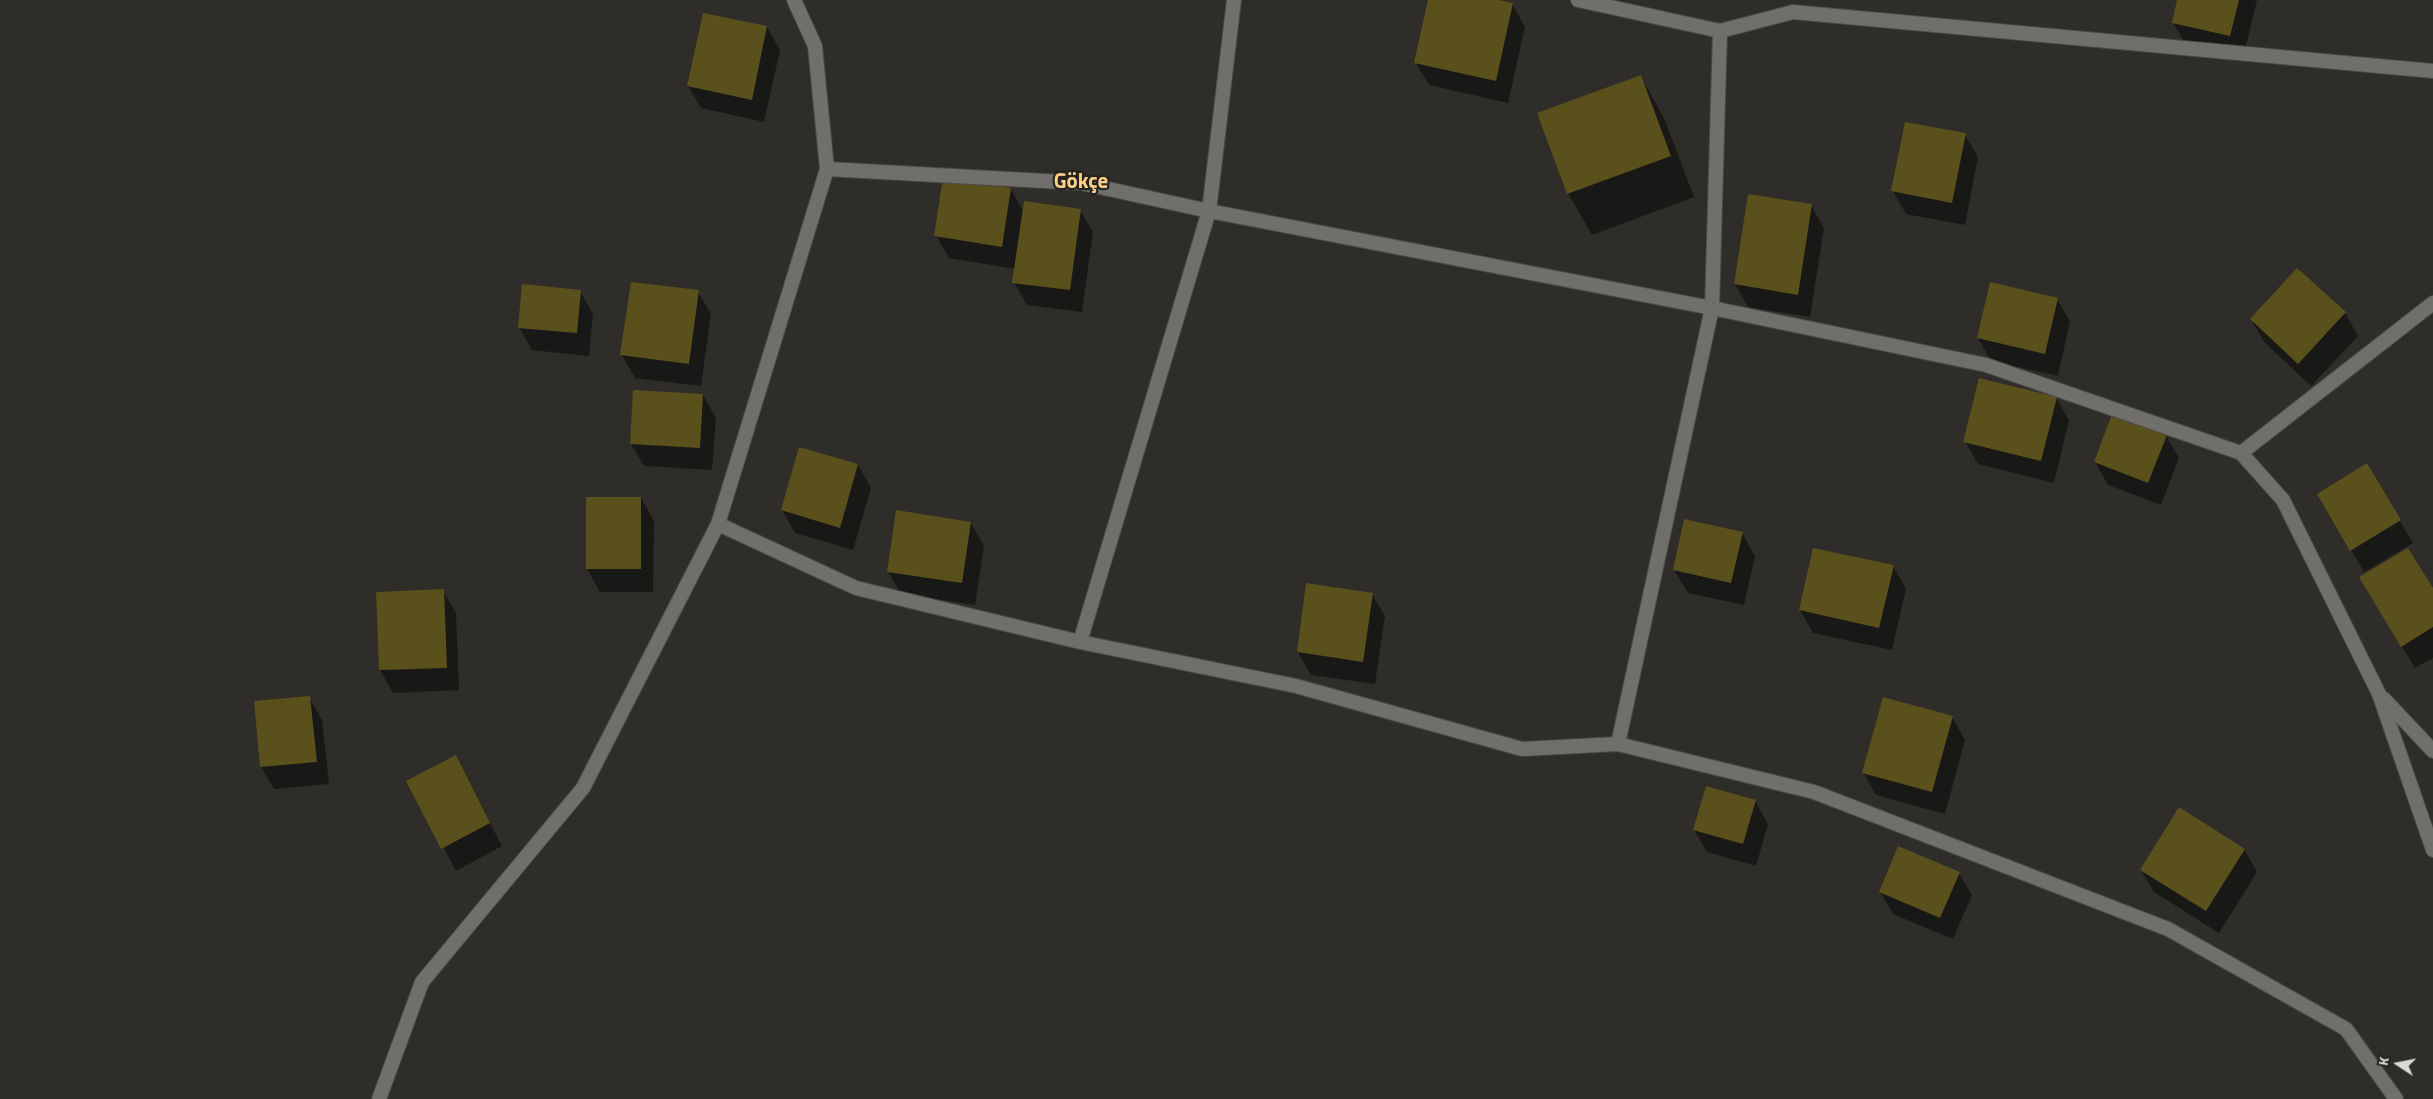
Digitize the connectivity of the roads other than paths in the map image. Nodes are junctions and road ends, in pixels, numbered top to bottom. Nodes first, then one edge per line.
1 (794, 0) edge
2 (1234, 0) edge
3 (1578, 0) edge
4 (1720, 31) junction
5 (2433, 71) edge
6 (827, 169) junction
7 (1209, 211) junction
8 (2433, 303) edge
9 (1712, 308) junction
10 (2240, 453) junction
11 (718, 524) junction
12 (1080, 642) junction
13 (2379, 694) junction
14 (1618, 744) junction
15 (2433, 751) edge
16 (2433, 850) edge
17 (379, 1099) edge
18 (2396, 1099) edge

1 - 6 street
2 - 7 street
3 - 4 street
4 - 5 street
4 - 9 street
6 - 7 street
6 - 11 street
7 - 9 street
7 - 12 street
8 - 10 street
9 - 10 street
9 - 14 street
10 - 13 street
11 - 12 street
11 - 17 street
12 - 14 street
13 - 15 street
13 - 16 street
14 - 18 street

